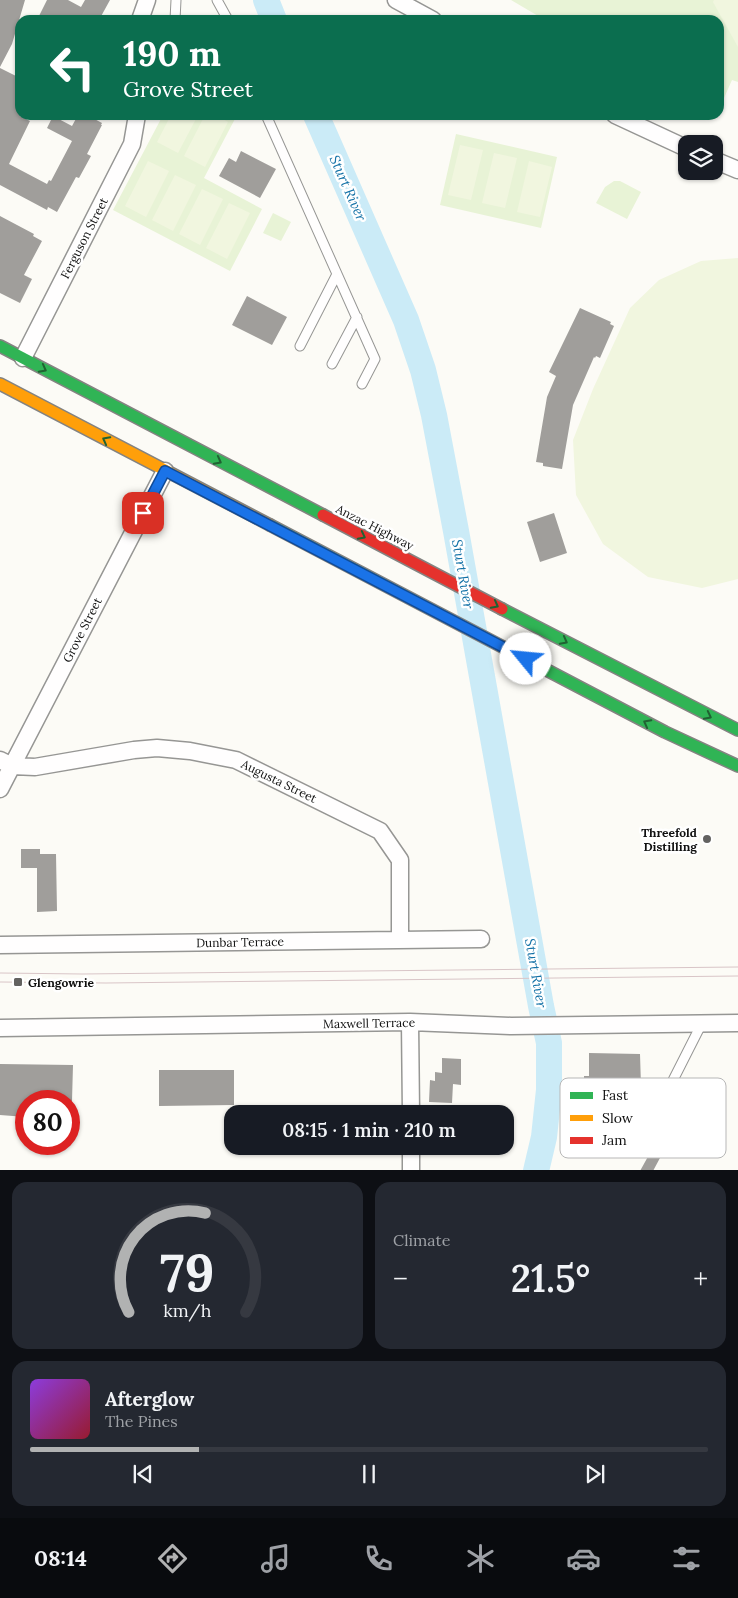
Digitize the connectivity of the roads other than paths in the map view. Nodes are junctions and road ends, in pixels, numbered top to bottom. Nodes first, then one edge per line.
1 (147, 0) edge
2 (176, 0) edge
3 (217, 0) edge
4 (396, 0) edge
5 (142, 15) edge
6 (175, 15) edge
7 (225, 15) edge
8 (423, 15) edge
9 (136, 120) edge
10 (268, 120) edge
11 (627, 120) edge
12 (678, 144) edge
13 (723, 164) edge
14 (738, 170) edge
15 (337, 274) junction
16 (357, 317) junction
17 (0, 346) edge
18 (300, 346) dead end
19 (23, 358) junction
20 (332, 364) dead end
21 (0, 384) edge
22 (362, 384) dead end
23 (106, 402) junction
24 (128, 426) dead end
25 (192, 458) junction
26 (164, 466) junction
27 (195, 486) junction
28 (738, 730) edge
29 (6, 763) edge
30 (738, 766) edge
31 (0, 789) edge
32 (400, 939) junction
33 (481, 939) dead end
34 (0, 946) edge
35 (410, 1022) junction
36 (738, 1022) edge
37 (702, 1023) junction
38 (0, 1028) edge
39 (674, 1078) edge
40 (410, 1105) edge
41 (411, 1155) edge
42 (411, 1170) edge

1 - 5 street
2 - 6 lane
3 - 7 lane
4 - 8 street
9 - 19 street, Ferguson Street
10 - 15 lane
11 - 12 street
13 - 14 street
15 - 16 lane
15 - 18 lane
16 - 20 lane
16 - 22 lane
17 - 19 highway, Anzac Highway
19 -> 23 highway, Anzac Highway
26 -> 21 highway
23 - 24 highway
23 - 25 highway, Anzac Highway
25 - 27 highway
25 -> 28 highway, Anzac Highway
26 - 27 highway
26 - 29 street, Grove Street
30 -> 27 highway
29 - 31 street, Grove Street
29 - 32 street, Augusta Street
32 - 33 street, Dunbar Terrace
32 - 34 street, Dunbar Terrace
35 - 37 street, Maxwell Terrace
35 - 38 street, Maxwell Terrace
35 - 40 street
36 - 37 street, Maxwell Terrace
37 - 39 lane
41 - 42 street

